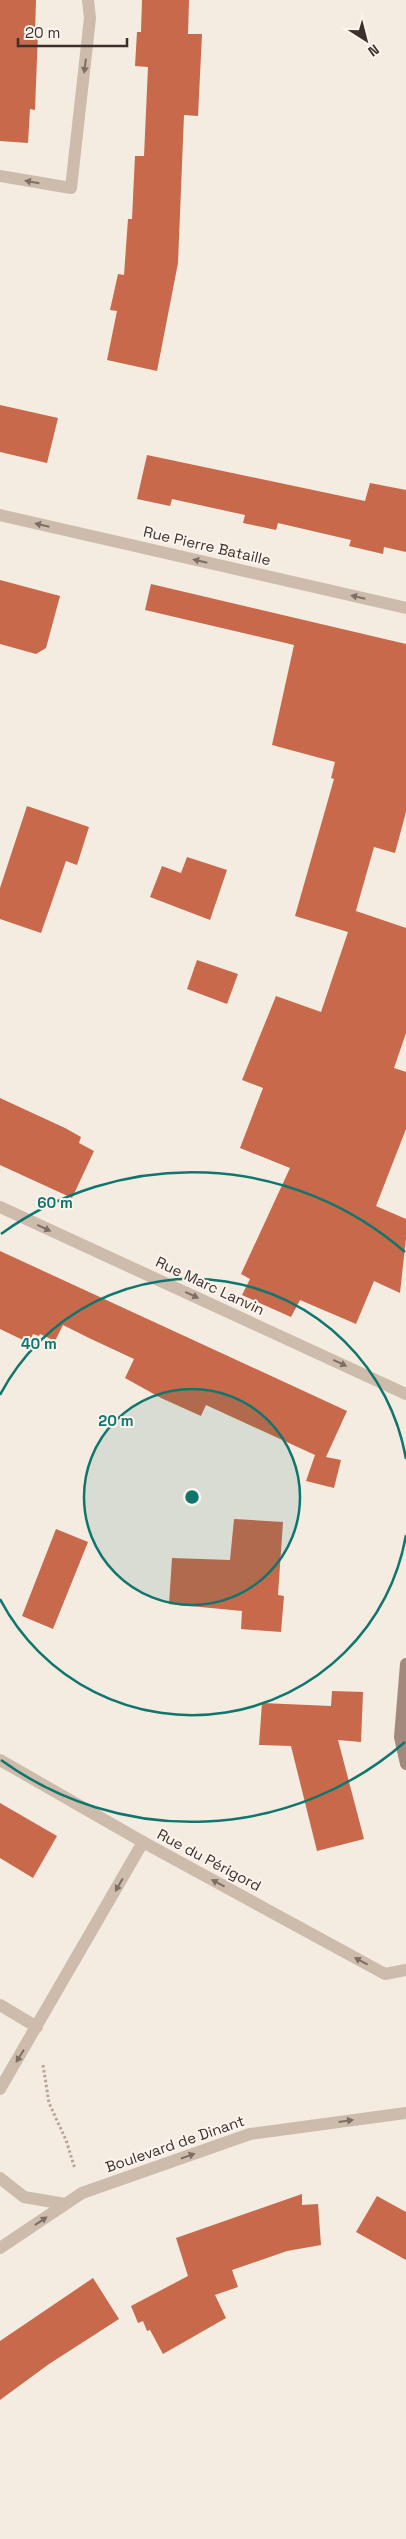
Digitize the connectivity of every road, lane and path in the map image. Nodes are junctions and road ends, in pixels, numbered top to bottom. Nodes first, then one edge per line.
1 (88, 0) edge
2 (0, 176) edge
3 (0, 515) edge
4 (406, 608) edge
5 (0, 1207) edge
6 (406, 1394) edge
7 (406, 1664) edge
8 (0, 1760) edge
9 (406, 1764) edge
10 (143, 1842) junction
11 (406, 1970) edge
12 (0, 2005) edge
13 (37, 2027) junction
14 (0, 2088) edge
15 (406, 2113) edge
16 (0, 2178) edge
17 (82, 2193) junction
18 (65, 2204) junction
19 (0, 2248) edge

1 -> 2 street
4 -> 3 street, Rue Pierre Bataille
5 -> 6 street, Rue Marc Lanvin
7 - 9 street
8 - 10 street, Rue du Périgord
11 -> 10 street, Rue du Périgord
10 -> 13 street
12 - 13 street
13 -> 14 street
13 - 17 path
17 -> 15 street, Boulevard de Dinant
16 - 18 street
17 - 18 street, Boulevard de Dinant
19 -> 18 street, Boulevard de Dinant

